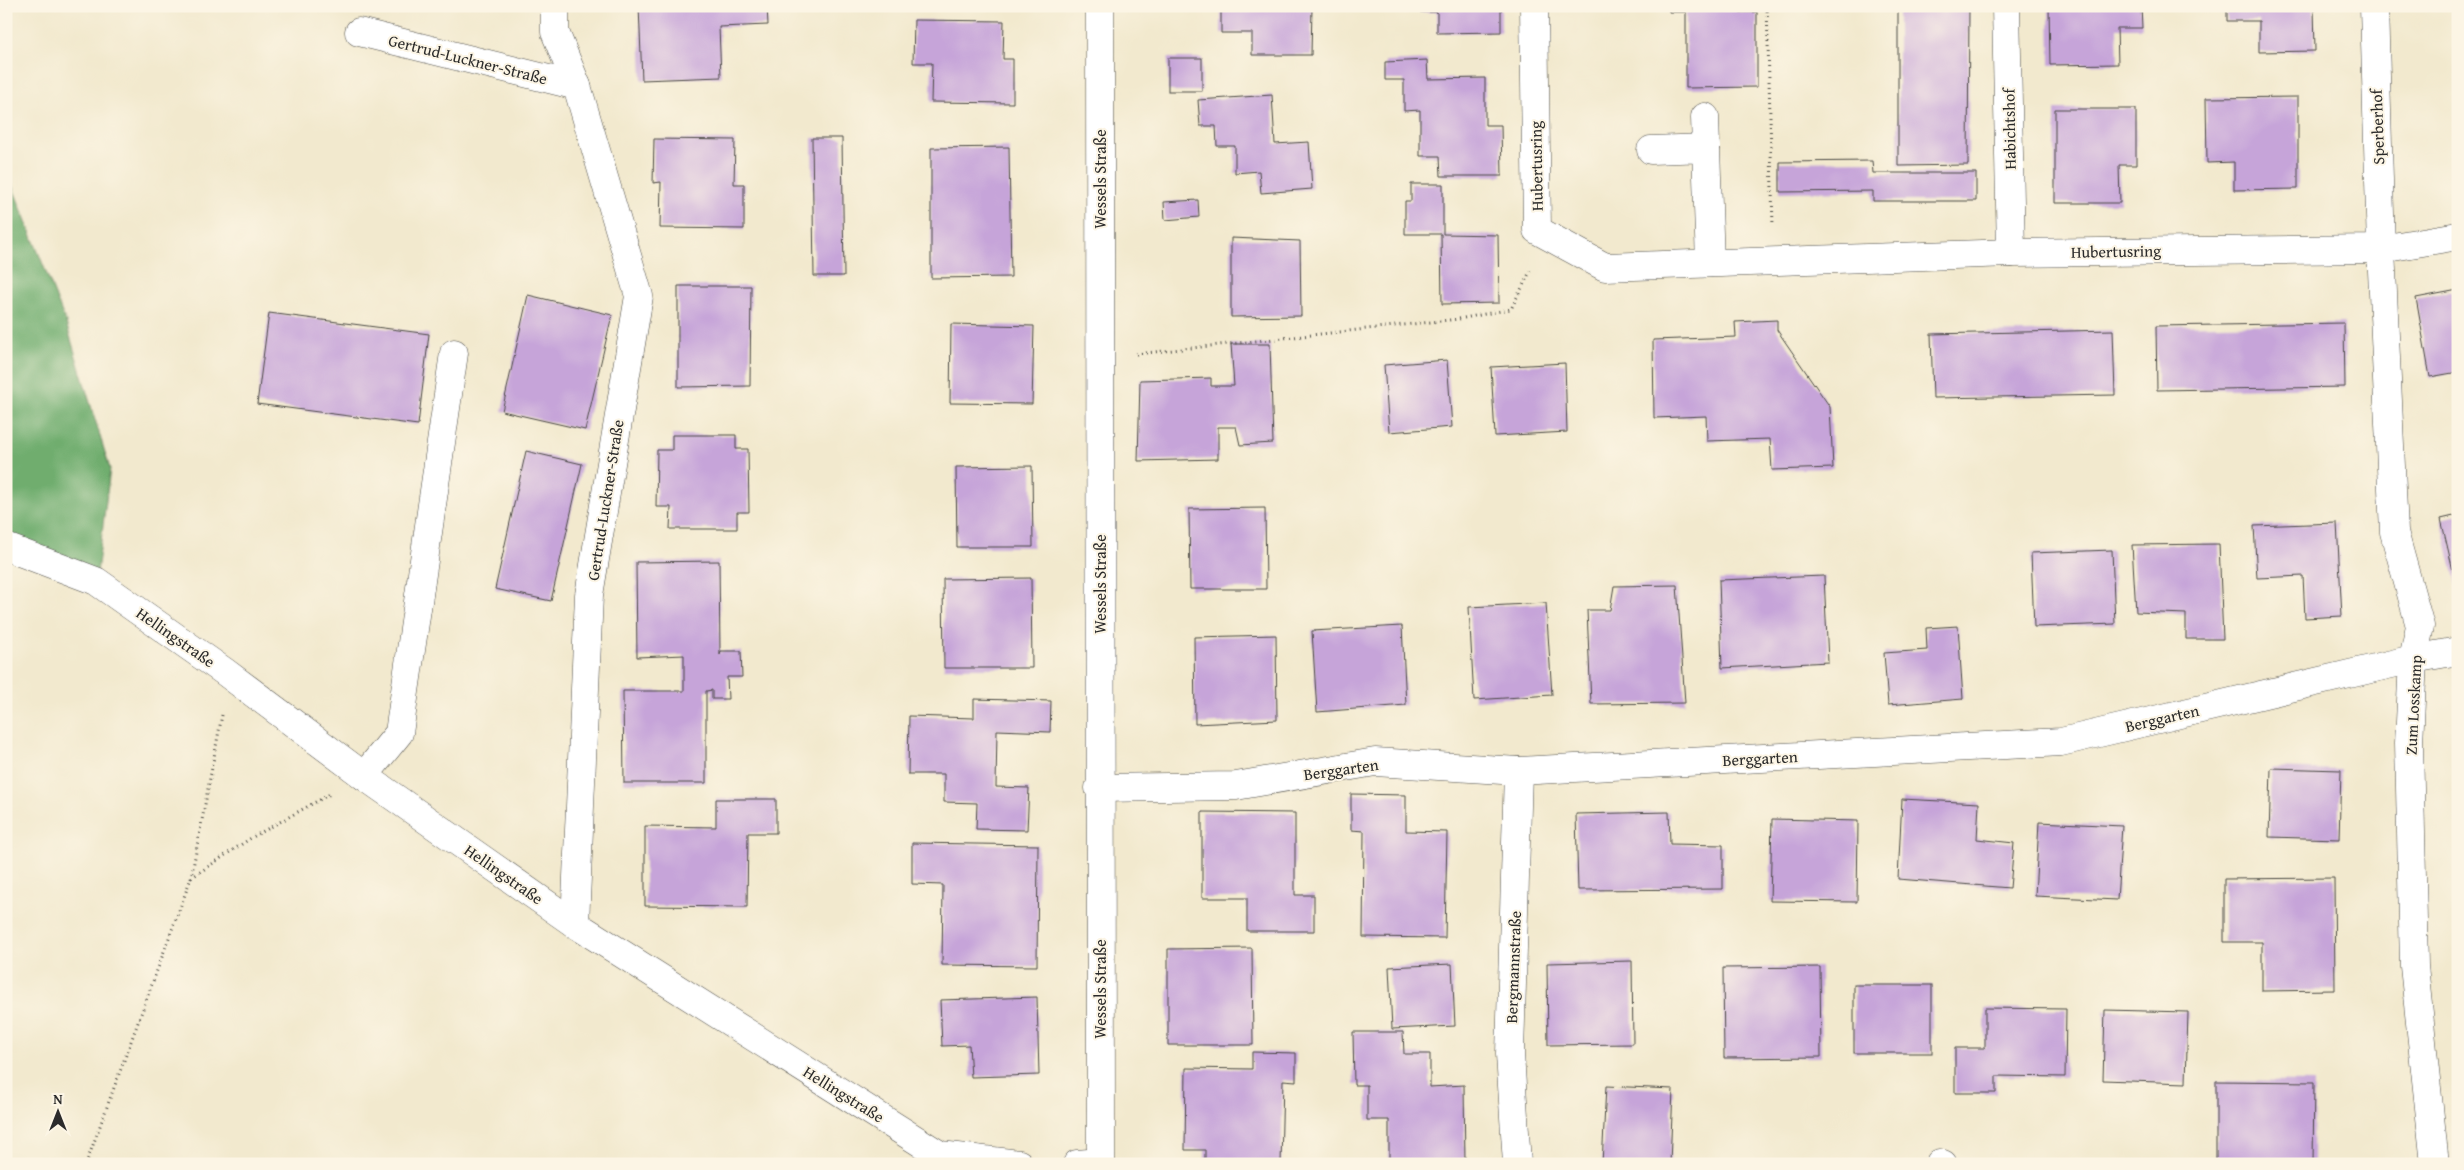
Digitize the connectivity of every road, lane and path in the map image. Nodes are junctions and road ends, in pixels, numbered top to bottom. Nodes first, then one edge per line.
1 (555, 6) edge
2 (1100, 6) edge
3 (1534, 6) edge
4 (1767, 6) edge
5 (2006, 6) edge
6 (2374, 6) edge
7 (359, 32) dead end
8 (577, 86) junction
9 (1705, 117) dead end
10 (1706, 148) junction
11 (1651, 150) dead end
12 (1537, 230) junction
13 (2458, 236) edge
14 (2381, 248) junction
15 (2011, 252) junction
16 (1774, 261) junction
17 (1710, 263) junction
18 (454, 353) dead end
19 (1100, 358) junction
20 (6, 547) edge
21 (2458, 651) edge
22 (2413, 660) junction
23 (225, 672) junction
24 (1518, 771) junction
25 (364, 776) junction
26 (1099, 788) junction
27 (191, 878) junction
28 (575, 924) junction
29 (1093, 1163) edge
30 (86, 1164) edge
31 (1019, 1164) edge
32 (1517, 1164) edge
33 (2435, 1164) edge

1 - 8 street, Gertrud-Luckner-Straße
2 - 19 street, Wessels Straße
3 - 12 street, Hubertusring
4 - 16 path
5 - 15 street, Habichtshof
6 - 14 street, Sperberhof
7 - 8 street, Gertrud-Luckner-Straße
8 - 28 street, Gertrud-Luckner-Straße
9 - 10 street
10 - 11 street
10 - 17 street
12 - 17 street, Hubertusring
12 - 19 path
13 - 14 street, Hubertusring
14 - 15 street, Hubertusring
14 - 22 street, Zum Losskamp
15 - 16 street, Hubertusring
16 - 17 street, Hubertusring
18 - 25 street
19 - 26 street, Wessels Straße
20 - 23 street, Hellingstraße
21 - 22 street, Berggarten
22 - 24 street, Berggarten
22 - 33 street, Zum Losskamp
23 - 25 street, Hellingstraße
23 - 27 path
24 - 26 street, Berggarten
24 - 32 street, Bergmannstraße
25 - 27 path
25 - 28 street, Hellingstraße
26 - 29 street, Wessels Straße
27 - 30 path
28 - 31 street, Hellingstraße

